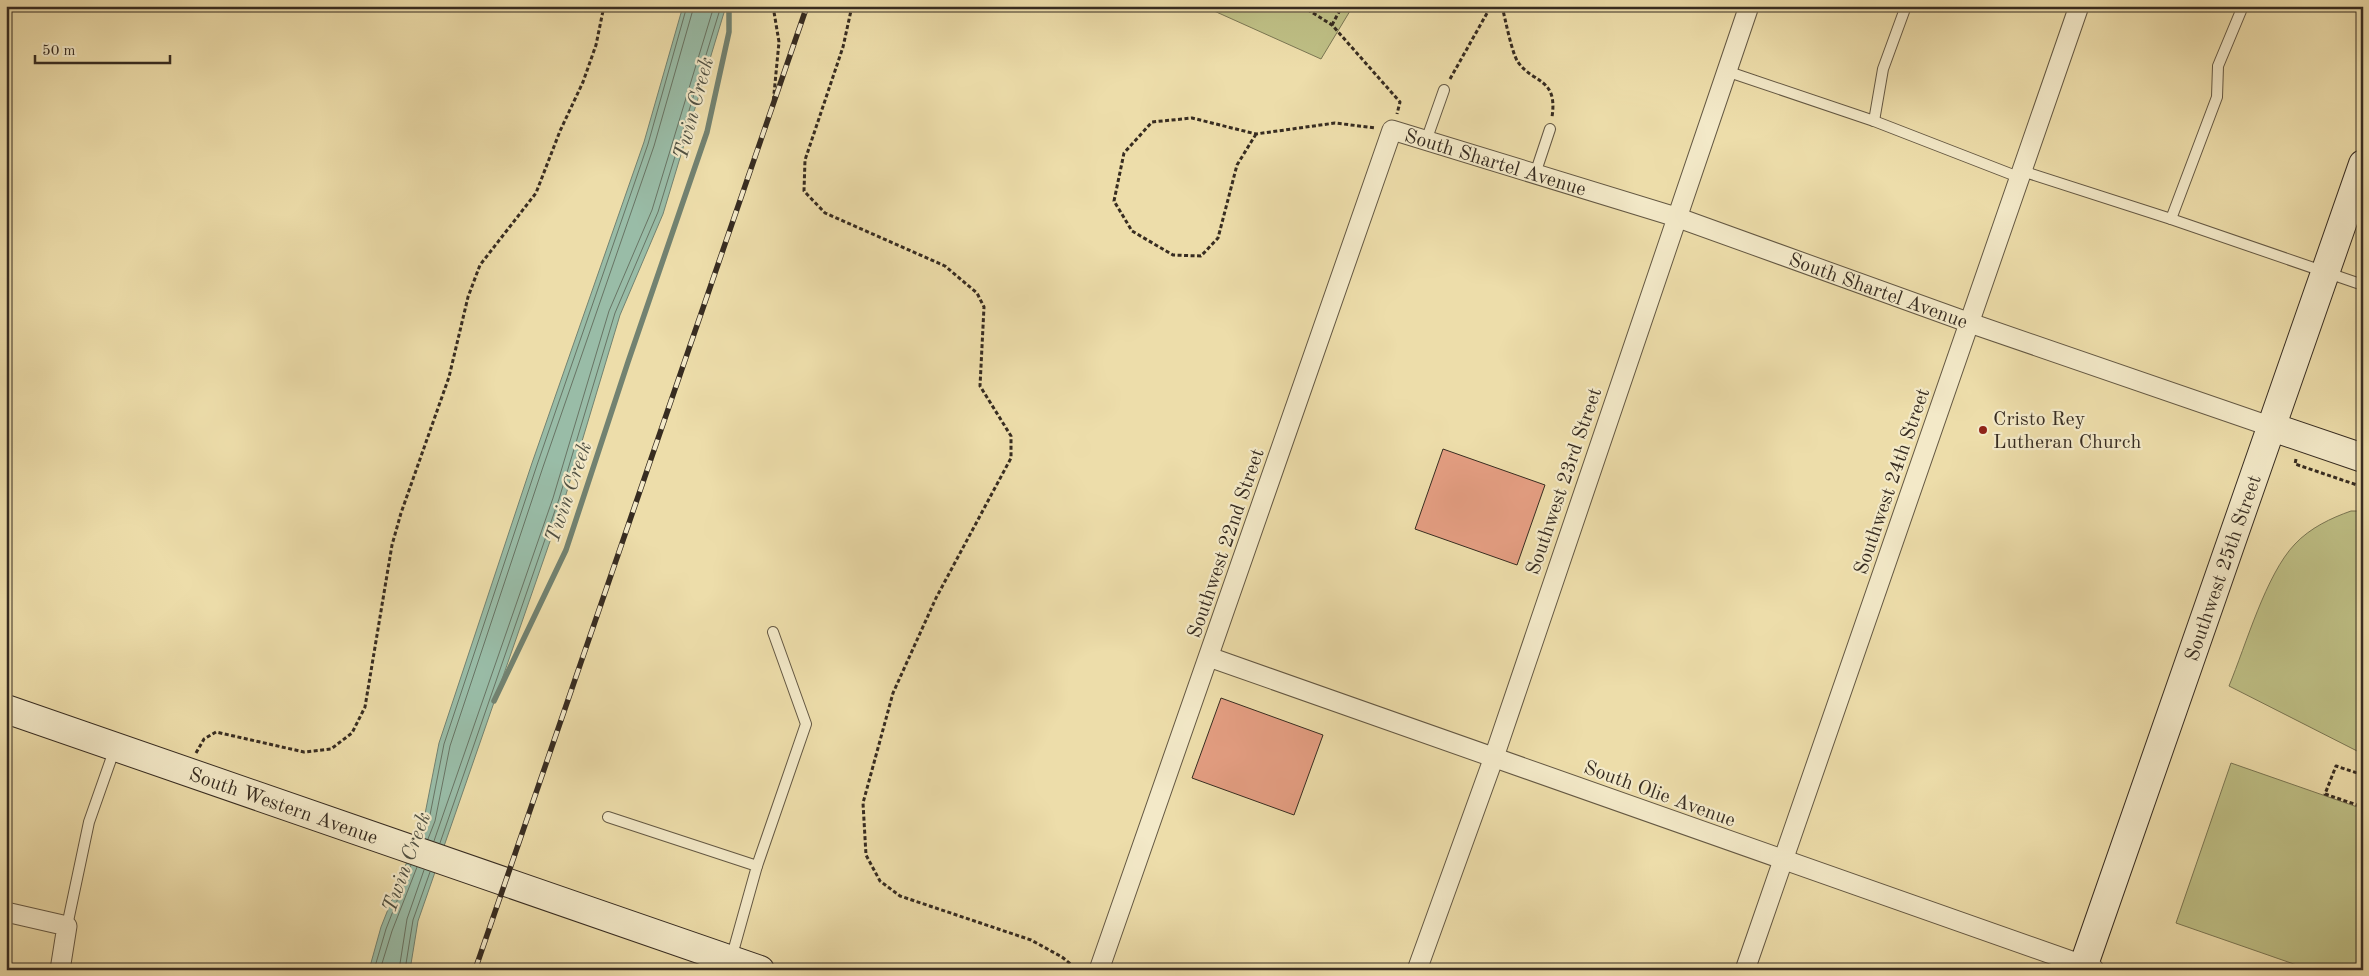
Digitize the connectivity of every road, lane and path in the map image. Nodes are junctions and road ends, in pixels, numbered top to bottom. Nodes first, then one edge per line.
1 (604, 6) edge
2 (773, 6) edge
3 (852, 6) edge
4 (1302, 6) edge
5 (1342, 6) edge
6 (1492, 6) edge
7 (1502, 6) edge
8 (1748, 6) edge
9 (1906, 6) edge
10 (2079, 6) edge
11 (2243, 6) edge
12 (1332, 25) junction
13 (1726, 71) junction
14 (1444, 90) joint
15 (774, 104) dead end
16 (1874, 121) junction
17 (1392, 130) junction
18 (1550, 130) joint
19 (1256, 134) junction
20 (1426, 141) junction
21 (2363, 164) edge
22 (1535, 174) junction
23 (2021, 175) junction
24 (1676, 217) junction
25 (2171, 219) junction
26 (2325, 272) junction
27 (2363, 285) edge
28 (1970, 323) junction
29 (2272, 427) junction
30 (2363, 458) edge
31 (773, 632) dead end
32 (1209, 657) junction
33 (6, 709) edge
34 (116, 747) junction
35 (1494, 757) junction
36 (188, 772) junction
37 (2363, 775) edge
38 (2363, 807) edge
39 (608, 817) dead end
40 (1783, 861) junction
41 (757, 866) junction
42 (6, 912) edge
43 (67, 926) junction
44 (731, 960) junction
45 (2087, 968) edge
46 (60, 970) edge
47 (760, 970) edge
48 (1078, 970) edge
49 (1099, 970) edge
50 (1417, 970) edge
51 (1745, 970) edge

1 - 36 path
2 - 15 path
3 - 48 path
4 - 12 path
5 - 12 path
6 - 14 path
7 - 18 path
8 - 13 street, Southwest 23rd Street
9 - 16 lane
10 - 23 street, Southwest 24th Street
11 - 25 lane
12 - 17 path
13 - 16 lane
13 - 24 street, Southwest 23rd Street
14 - 20 lane
16 - 23 lane
17 - 19 path
17 - 20 street, South Shartel Avenue
17 - 32 street, Southwest 22nd Street
18 - 22 lane
19 - 19 path
20 - 22 street, South Shartel Avenue
21 - 26 street, Southwest 25th Street
22 - 24 street, South Shartel Avenue
23 - 25 lane
23 - 28 street, Southwest 24th Street
24 - 28 street, South Shartel Avenue
24 - 35 street, Southwest 23rd Street
25 - 26 lane
26 - 27 lane
26 - 29 street, Southwest 25th Street
28 - 29 street, South Shartel Avenue
28 - 40 street, Southwest 24th Street
29 - 30 street, South Shartel Avenue
29 - 45 street, Southwest 25th Street
31 - 41 lane
32 - 35 street, South Olie Avenue
32 - 49 street, Southwest 22nd Street
33 - 34 street, South Western Avenue
34 - 36 street, South Western Avenue
34 - 43 lane
35 - 40 street, South Olie Avenue
35 - 50 street, Southwest 23rd Street
36 - 44 street, South Western Avenue
37 - 38 path
39 - 41 lane
40 - 45 street, South Olie Avenue
40 - 51 street, Southwest 24th Street
41 - 44 lane
42 - 43 street
43 - 46 street
44 - 47 street, South Western Avenue

